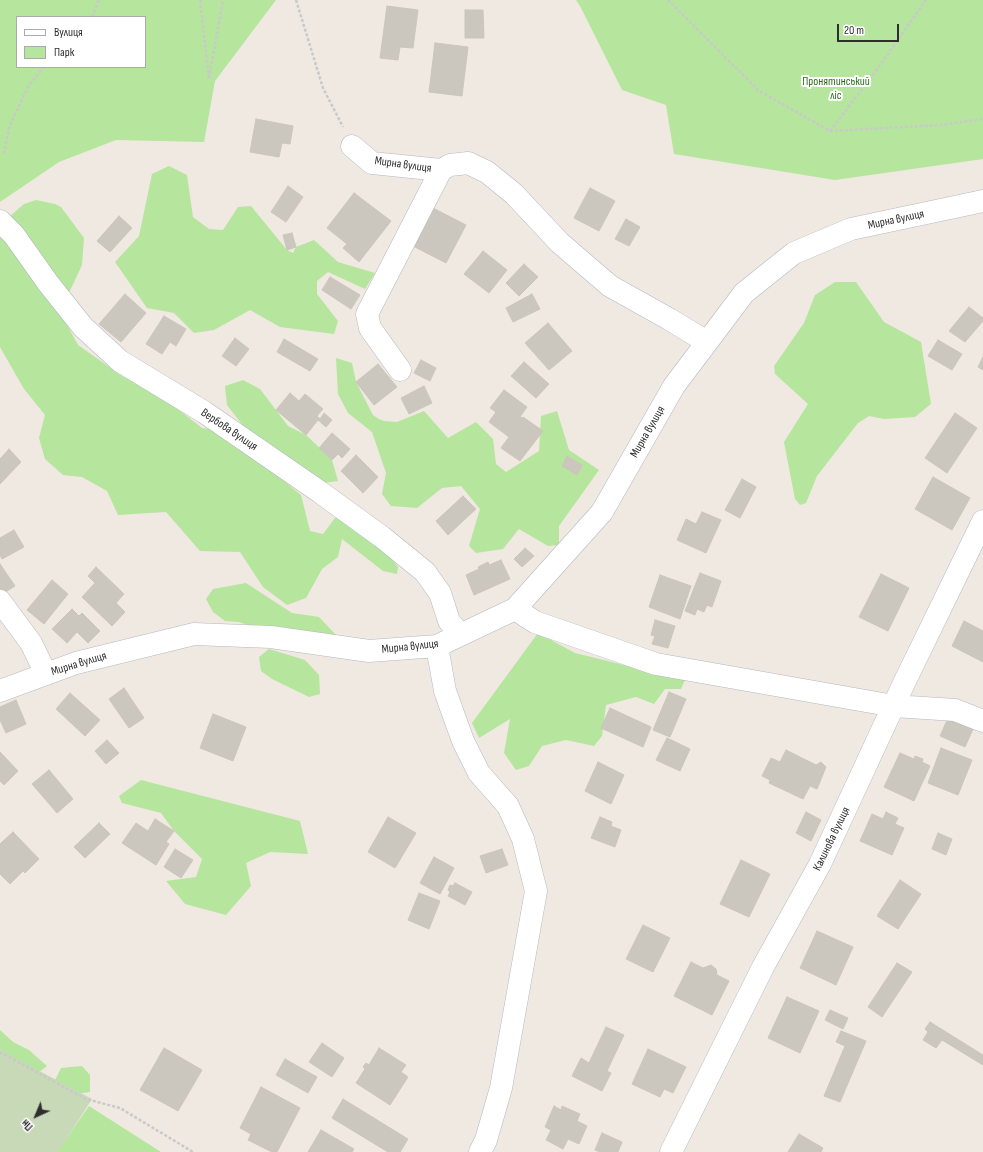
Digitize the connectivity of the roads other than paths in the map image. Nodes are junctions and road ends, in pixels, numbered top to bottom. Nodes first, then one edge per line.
1 (352, 146) road end
2 (441, 170) junction
3 (983, 202) edge
4 (0, 221) edge
5 (707, 342) junction
6 (400, 370) dead end
7 (983, 521) edge
8 (0, 601) edge
9 (515, 609) junction
10 (460, 635) junction
11 (437, 646) junction
12 (46, 674) junction
13 (0, 691) edge
14 (894, 706) junction
15 (983, 721) edge
16 (480, 1152) edge
17 (671, 1152) edge

1 - 2 street, Мирна вулиця
2 - 5 street, Мирна вулиця
2 - 6 street
3 - 5 street, Мирна вулиця
4 - 10 street, Вербова вулиця
5 - 9 street, Мирна вулиця
7 - 14 street, Калинова вулиця
8 - 12 street
9 - 10 street, Мирна вулиця
9 - 14 street
10 - 11 street, Мирна вулиця
11 - 12 street, Мирна вулиця
11 - 16 street
12 - 13 street, Мирна вулиця
14 - 15 street
14 - 17 street, Калинова вулиця

